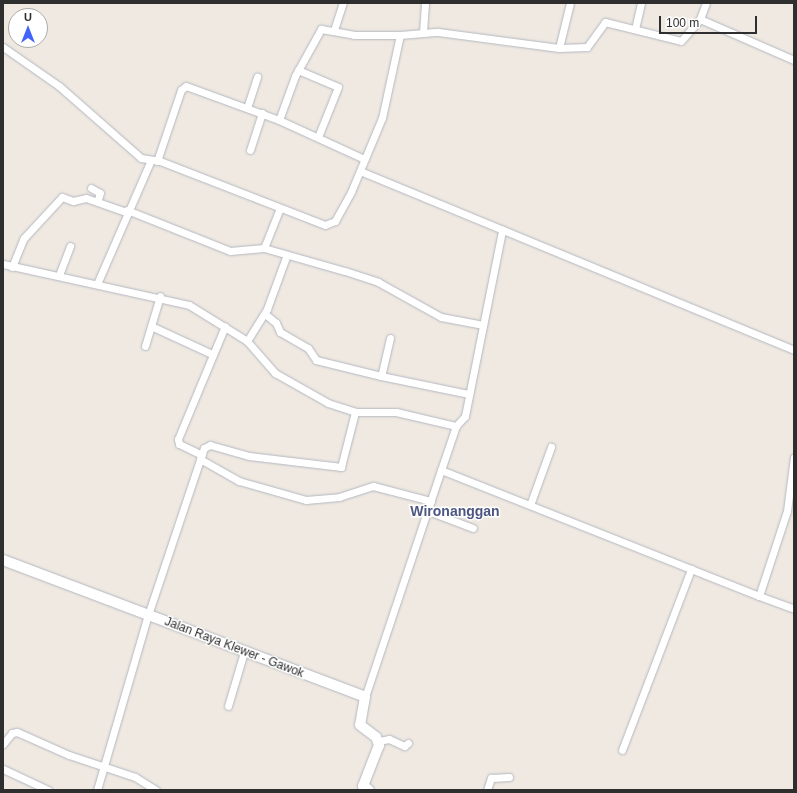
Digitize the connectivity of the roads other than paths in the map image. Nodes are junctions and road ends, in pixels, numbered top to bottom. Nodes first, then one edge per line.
1 (342, 3) edge
2 (425, 3) edge
3 (570, 3) edge
4 (641, 3) edge
5 (706, 3) edge
6 (700, 19) junction
7 (635, 29) junction
8 (334, 30) junction
9 (423, 32) junction
10 (400, 35) junction
11 (3, 46) edge
12 (559, 48) junction
13 (794, 60) edge
14 (298, 70) junction
15 (257, 77) dead end
16 (247, 108) junction
17 (262, 113) junction
18 (279, 120) junction
19 (318, 137) junction
20 (250, 150) dead end
21 (364, 159) junction
22 (153, 161) junction
23 (360, 171) junction
24 (91, 188) dead end
25 (97, 202) junction
26 (280, 208) junction
27 (126, 211) junction
28 (502, 230) junction
29 (70, 246) dead end
30 (264, 248) junction
31 (286, 257) junction
32 (3, 264) edge
33 (12, 267) junction
34 (59, 275) junction
35 (97, 284) junction
36 (160, 296) junction
37 (265, 314) junction
38 (483, 325) junction
39 (151, 326) junction
40 (225, 326) junction
41 (390, 338) dead end
42 (247, 341) junction
43 (145, 346) dead end
44 (794, 350) edge
45 (212, 354) junction
46 (381, 376) junction
47 (469, 394) junction
48 (355, 412) junction
49 (456, 426) junction
50 (551, 447) dead end
51 (201, 457) junction
52 (794, 458) edge
53 (441, 470) junction
54 (791, 494) edge
55 (431, 501) junction
56 (530, 505) junction
57 (428, 511) junction
58 (473, 528) dead end
59 (3, 560) edge
60 (691, 569) junction
61 (759, 596) junction
62 (794, 609) edge
63 (148, 615) junction
64 (244, 652) junction
65 (365, 697) junction
66 (228, 706) dead end
67 (378, 741) junction
68 (408, 743) dead end
69 (3, 744) edge
70 (622, 750) dead end
71 (104, 768) junction
72 (3, 769) edge
73 (509, 777) dead end
74 (364, 789) edge
75 (46, 790) edge
76 (97, 790) edge
77 (156, 790) edge
78 (486, 790) edge

1 - 8 street
2 - 9 street
3 - 12 street
4 - 7 street
5 - 6 street
6 - 7 street
6 - 13 street
7 - 12 street
8 - 10 street
8 - 14 street
9 - 10 street
9 - 12 street
10 - 21 street
11 - 22 street
14 - 18 street
14 - 19 street
15 - 16 street
16 - 17 street
16 - 22 street
17 - 18 street
17 - 20 street
18 - 19 street
19 - 21 street
21 - 23 street
22 - 26 street
22 - 27 street
23 - 26 street
23 - 28 street
24 - 25 street
25 - 27 street
25 - 33 street
26 - 30 street
27 - 30 street
27 - 35 street
28 - 38 street
28 - 44 street
29 - 34 street
30 - 31 street
31 - 37 street
31 - 38 street
32 - 33 street
33 - 34 street
34 - 35 street
35 - 36 street
36 - 39 street
36 - 40 street
37 - 42 street
37 - 46 street
38 - 47 street
39 - 43 street
39 - 45 street
40 - 42 street
40 - 45 street
41 - 46 street
42 - 48 street
45 - 51 street
46 - 47 street
47 - 49 street
48 - 49 street
48 - 51 street
49 - 53 street
50 - 56 street
51 - 55 street
51 - 63 street
52 - 54 street
53 - 55 street
53 - 56 street
54 - 61 street
55 - 57 street
56 - 60 street
57 - 58 street
57 - 65 street
59 - 63 main road, Jalan Raya Klewer - Gawok
60 - 61 street
60 - 70 street
61 - 62 street
63 - 64 main road, Jalan Raya Klewer - Gawok
63 - 71 street
64 - 65 main road, Jalan Raya Klewer - Gawok
64 - 66 street
65 - 67 main road
67 - 68 street
67 - 74 main road
69 - 71 street
71 - 76 street
71 - 77 street
72 - 75 street
73 - 78 street

